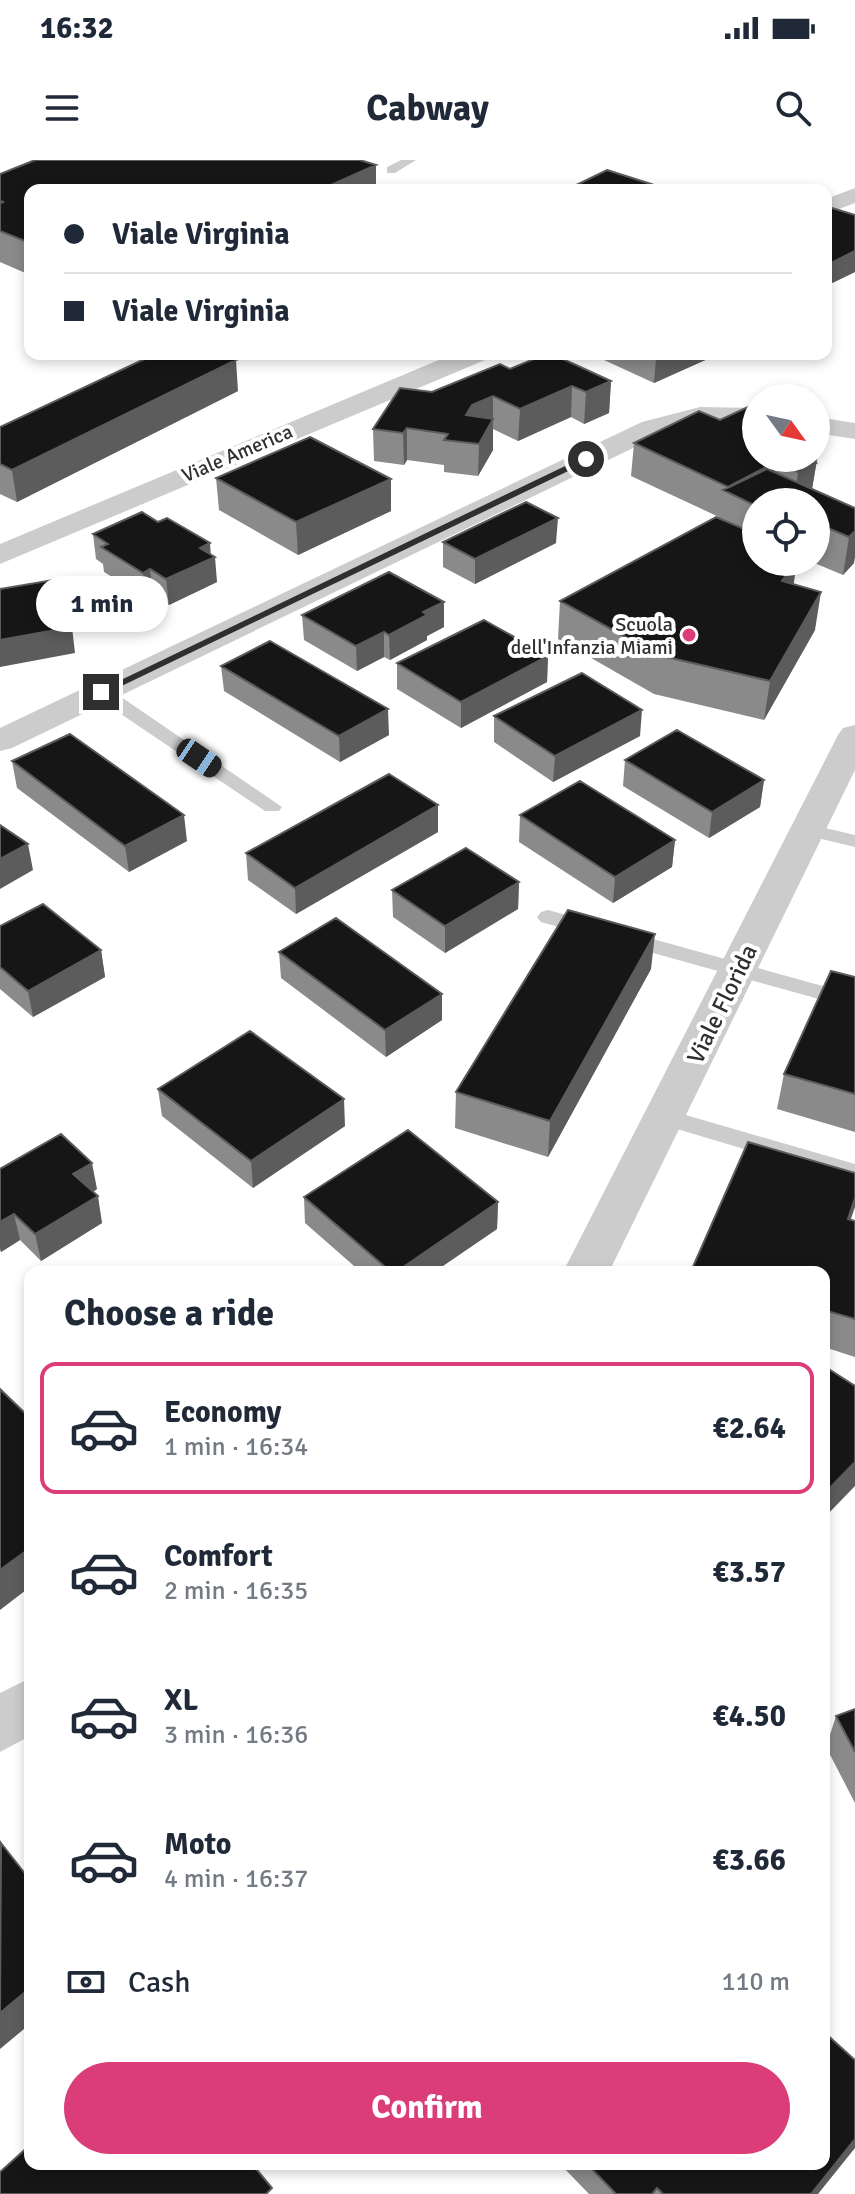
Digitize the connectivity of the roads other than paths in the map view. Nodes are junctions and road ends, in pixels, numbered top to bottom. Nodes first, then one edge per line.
1 (410, 160) edge
2 (391, 170) dead end
3 (855, 195) edge
4 (832, 205) edge
5 (462, 360) edge
6 (742, 416) edge
7 (830, 427) edge
8 (855, 431) edge
9 (0, 555) edge
10 (101, 692) junction
11 (855, 735) edge
12 (0, 741) edge
13 (272, 807) dead end
14 (808, 830) junction
15 (855, 841) edge
16 (548, 917) dead end
17 (739, 970) junction
18 (855, 1002) edge
19 (665, 1117) junction
20 (855, 1173) edge
21 (589, 1266) edge
22 (24, 1708) edge
23 (0, 1726) edge

1 - 2 lane
3 - 4 street
5 - 9 street, Viale America
6 - 10 street
7 - 8 street
10 - 12 street
10 - 13 lane
11 - 14 street, Viale Florida
14 - 15 lane
14 - 17 street, Viale Florida
16 - 17 lane
17 - 18 lane
17 - 19 street, Viale Florida
19 - 20 lane
19 - 21 street, Viale Florida
22 - 23 street

